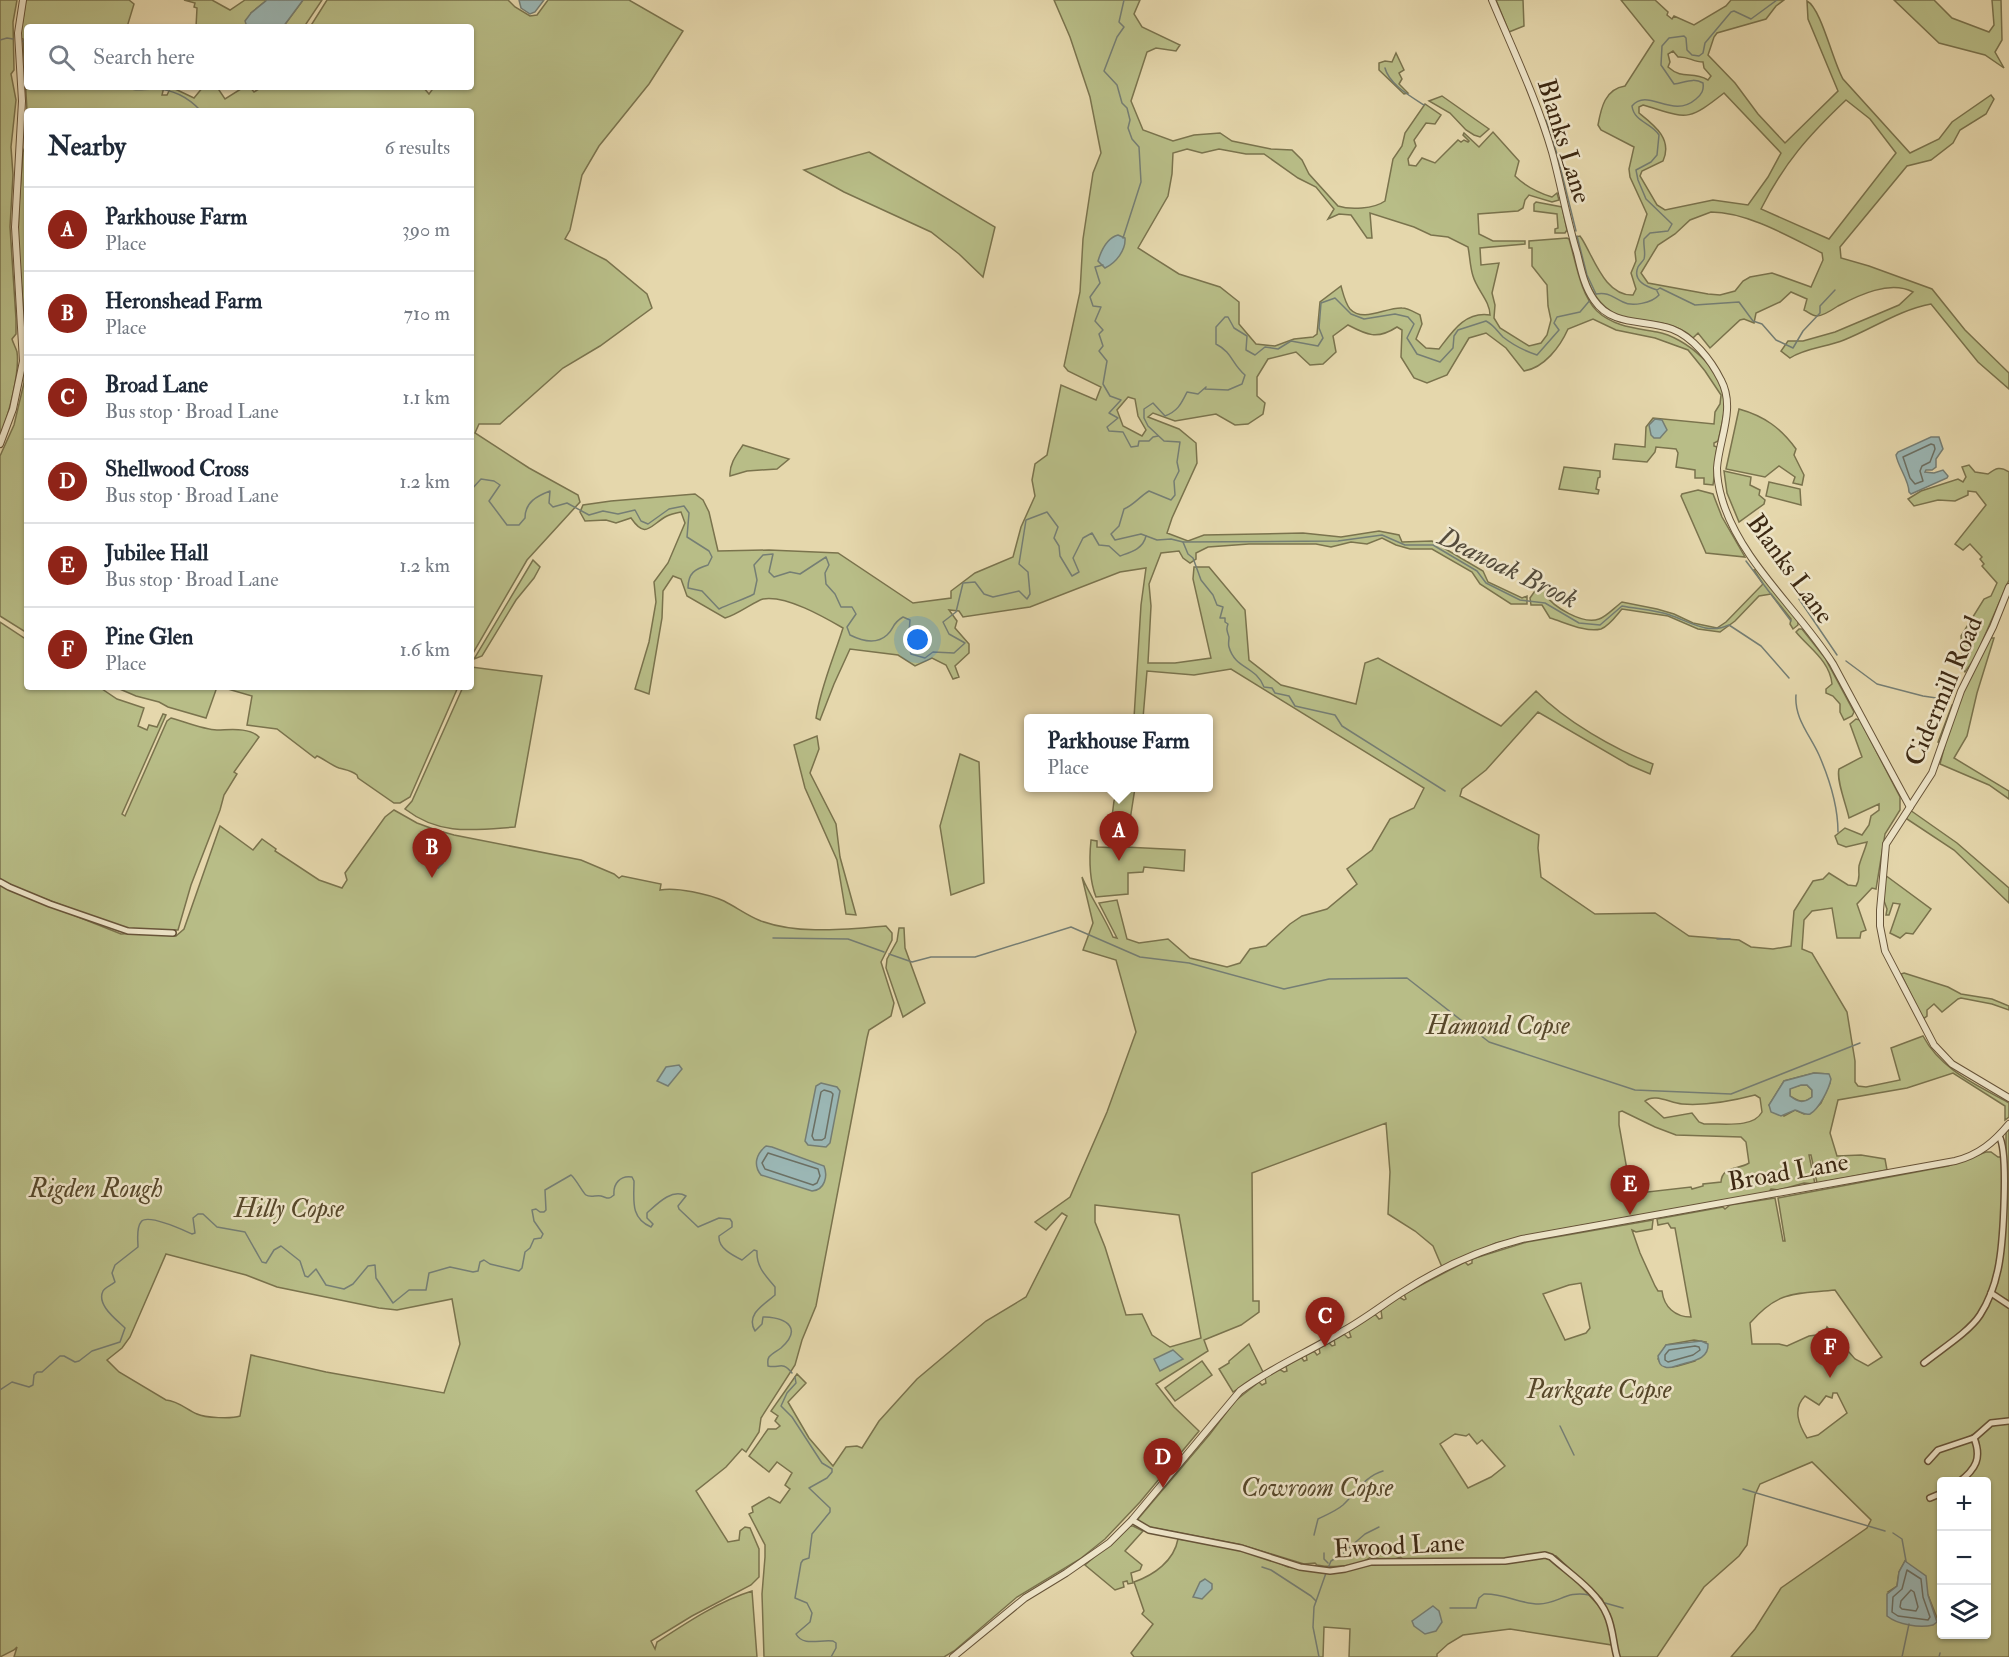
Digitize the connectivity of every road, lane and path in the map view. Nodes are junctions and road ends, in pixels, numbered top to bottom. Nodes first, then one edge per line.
1 (23, 0) edge
2 (1492, 0) edge
3 (0, 444) edge
4 (2009, 587) edge
5 (1910, 807) junction
6 (0, 882) edge
7 (173, 933) dead end
8 (2009, 1098) edge
9 (2009, 1124) edge
10 (1999, 1137) junction
11 (1991, 1293) junction
12 (2009, 1305) edge
13 (1924, 1363) dead end
14 (2009, 1421) edge
15 (1974, 1437) junction
16 (1928, 1461) dead end
17 (1965, 1477) edge
18 (1937, 1495) edge
19 (1930, 1498) dead end
20 (1132, 1520) junction
21 (953, 1657) edge
22 (1617, 1657) edge

1 - 3 street
2 - 5 street, Blanks Lane
4 - 5 street, Cidermill Road
5 - 8 street, Cidermill Road
6 - 7 street
9 - 10 street, Broad Lane
10 - 11 street
10 - 20 street, Broad Lane
11 - 12 street
11 - 13 street
14 - 15 street
15 - 16 street
15 - 17 street
18 - 19 street
20 - 21 street, Broad Lane
20 - 22 street, Ewood Lane

